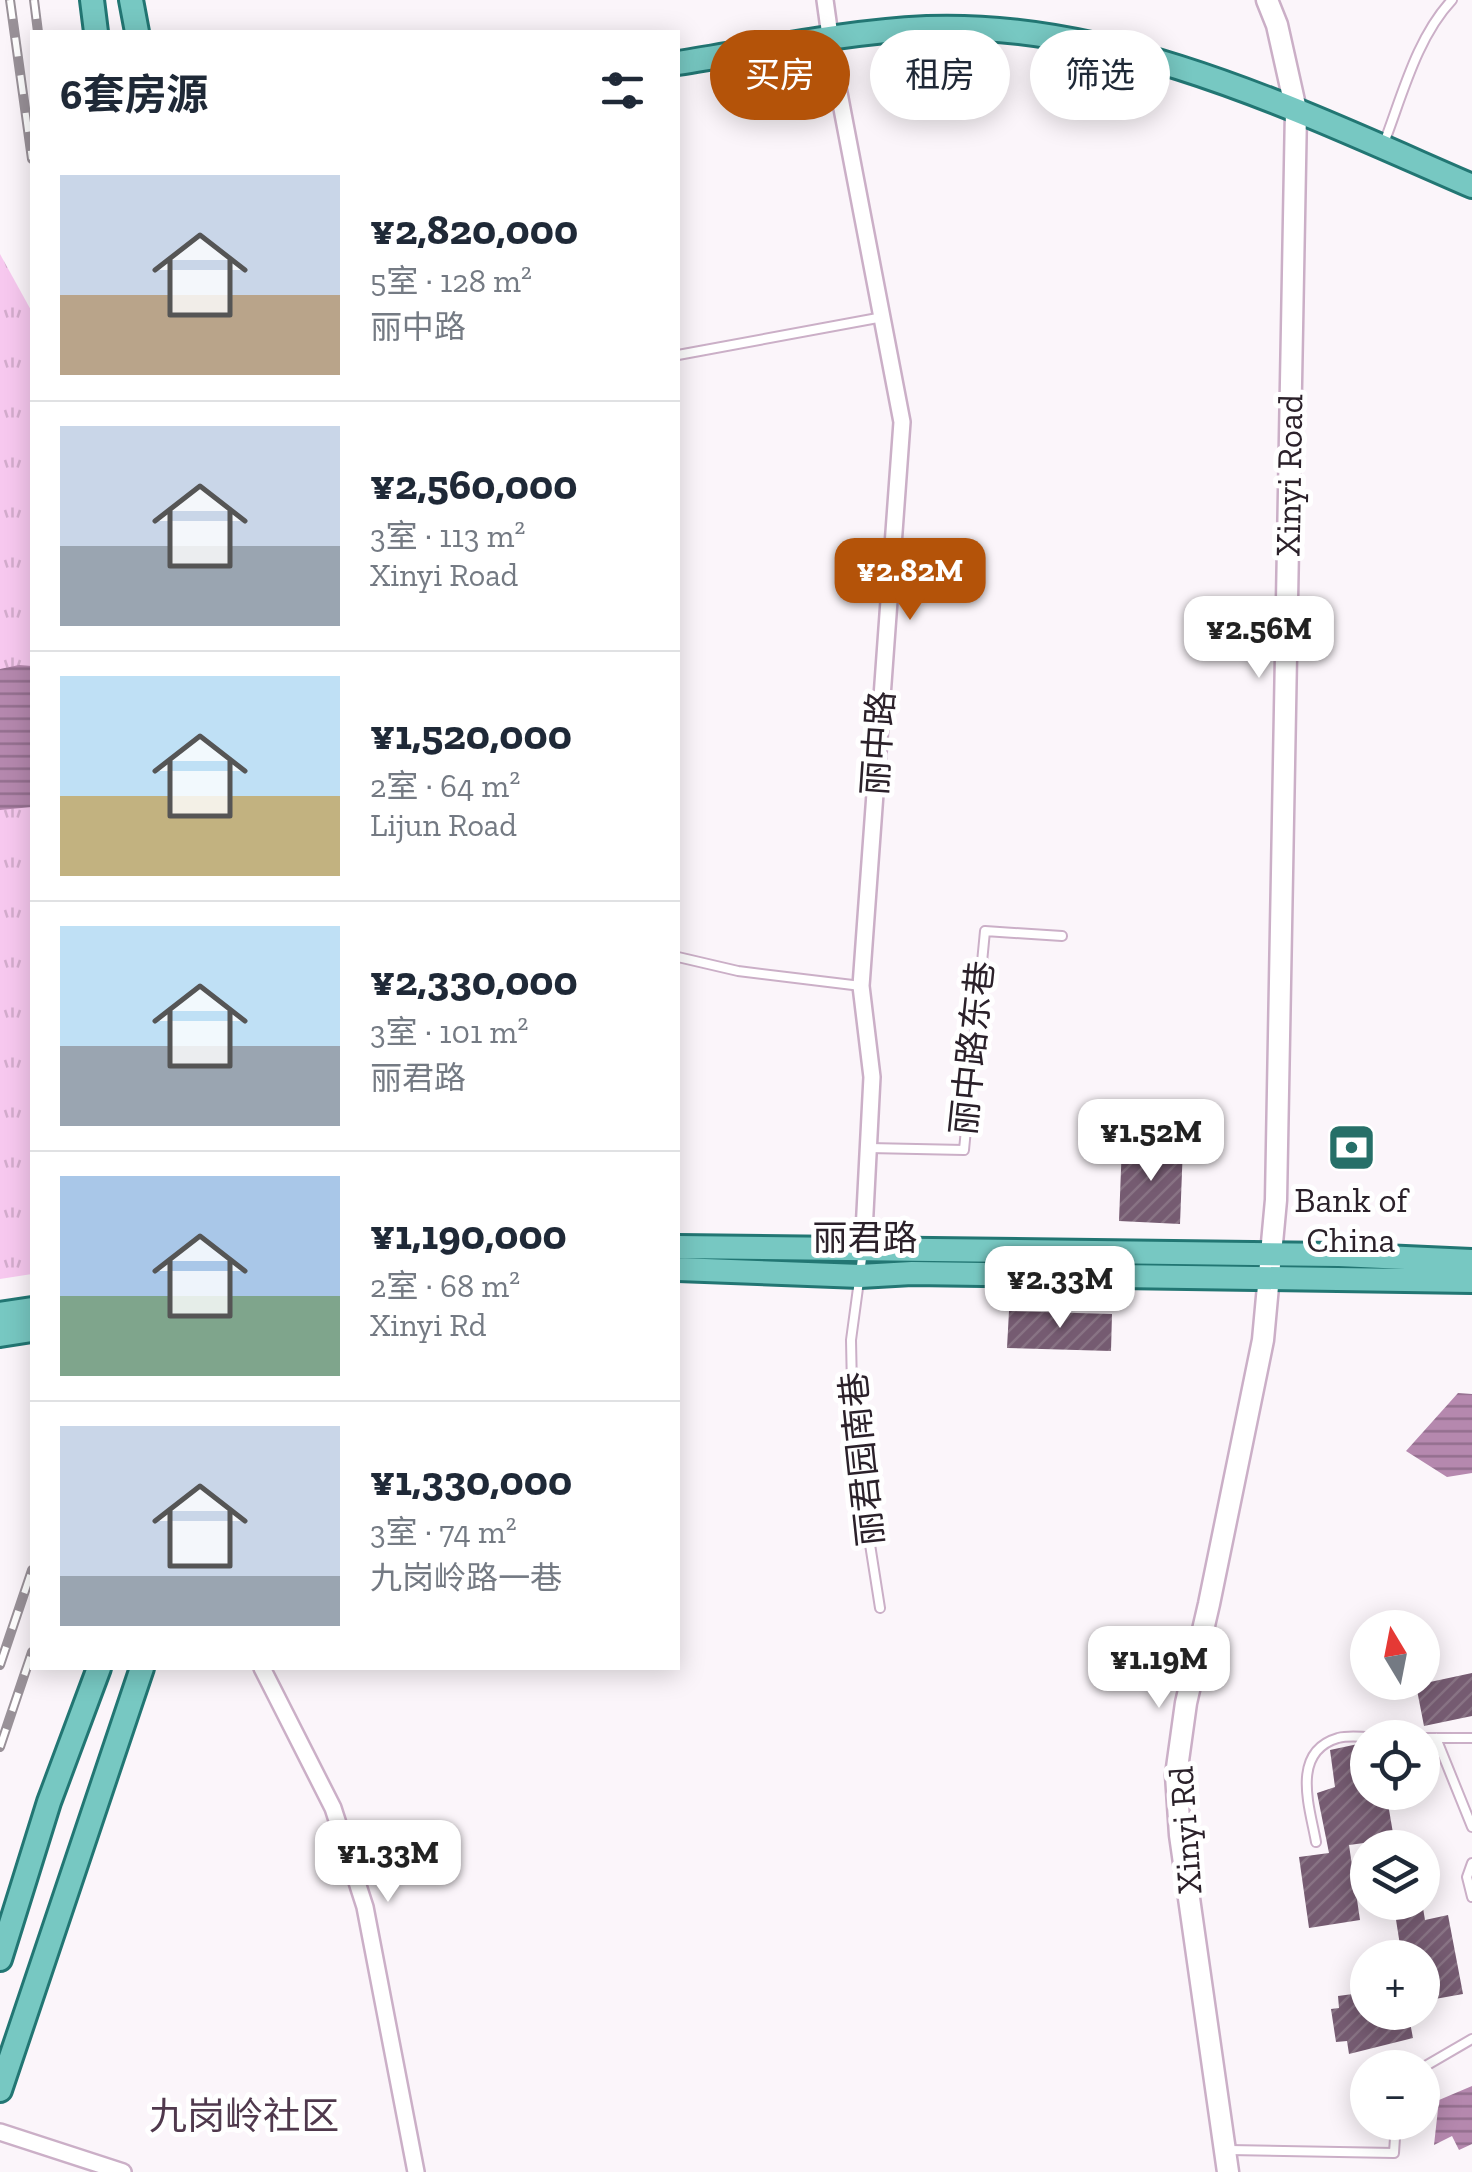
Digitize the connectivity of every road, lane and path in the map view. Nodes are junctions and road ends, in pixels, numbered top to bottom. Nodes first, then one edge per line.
1 (92, 0) edge
2 (131, 0) edge
3 (825, 0) edge
4 (1267, 0) edge
5 (1452, 0) edge
6 (96, 30) edge
7 (137, 30) edge
8 (829, 30) edge
9 (850, 37) edge
10 (710, 57) edge
11 (680, 62) edge
12 (1296, 110) junction
13 (846, 120) edge
14 (1382, 147) junction
15 (1472, 186) edge
16 (884, 317) junction
17 (680, 354) edge
18 (1062, 936) dead end
19 (680, 957) edge
20 (860, 986) junction
21 (869, 1148) junction
22 (680, 1247) edge
23 (863, 1251) junction
24 (1472, 1262) edge
25 (1271, 1266) junction
26 (680, 1269) edge
27 (860, 1276) junction
28 (1472, 1281) edge
29 (30, 1309) edge
30 (0, 1314) edge
31 (30, 1330) edge
32 (0, 1334) edge
33 (880, 1608) dead end
34 (98, 1670) edge
35 (141, 1670) edge
36 (263, 1670) edge
37 (1350, 1738) edge
38 (1440, 1738) edge
39 (1472, 1738) edge
40 (1440, 1748) edge
41 (1472, 1827) edge
42 (1316, 1842) dead end
43 (1472, 1863) edge
44 (1472, 1897) edge
45 (0, 1959) edge
46 (1472, 2039) edge
47 (1440, 2058) edge
48 (0, 2090) edge
49 (0, 2132) edge
50 (1395, 2140) edge
51 (1226, 2150) junction
52 (124, 2172) edge
53 (416, 2172) edge
54 (1228, 2172) edge

1 - 6 main road
2 - 7 main road
3 - 8 street, 丽中路
4 - 12 street, Xinyi Road
5 - 14 lane
9 - 12 main road
10 - 11 main road
12 - 14 main road
12 - 25 street, Xinyi Road
13 - 16 street, 丽中路
14 - 15 main road
16 - 17 lane
16 - 20 street, 丽中路
18 - 21 lane, 丽中路东巷
19 - 20 lane
20 - 21 street, 丽中路
21 - 23 street, 丽中路
22 - 23 main road
23 - 25 main road
23 - 27 lane, 丽君园南巷
24 - 25 main road
25 - 27 main road, 丽君路
25 - 28 main road, 丽君路
25 - 51 street, Xinyi Rd
26 - 27 main road, 丽君路
27 - 33 lane, 丽君园南巷
29 - 30 main road
31 - 32 main road
34 - 45 main road
35 - 48 main road
36 - 53 street
37 - 42 lane
38 - 39 lane
40 - 41 lane
43 - 44 lane
46 - 47 lane
49 - 52 street
50 - 51 lane
51 - 54 street, Xinyi Rd

